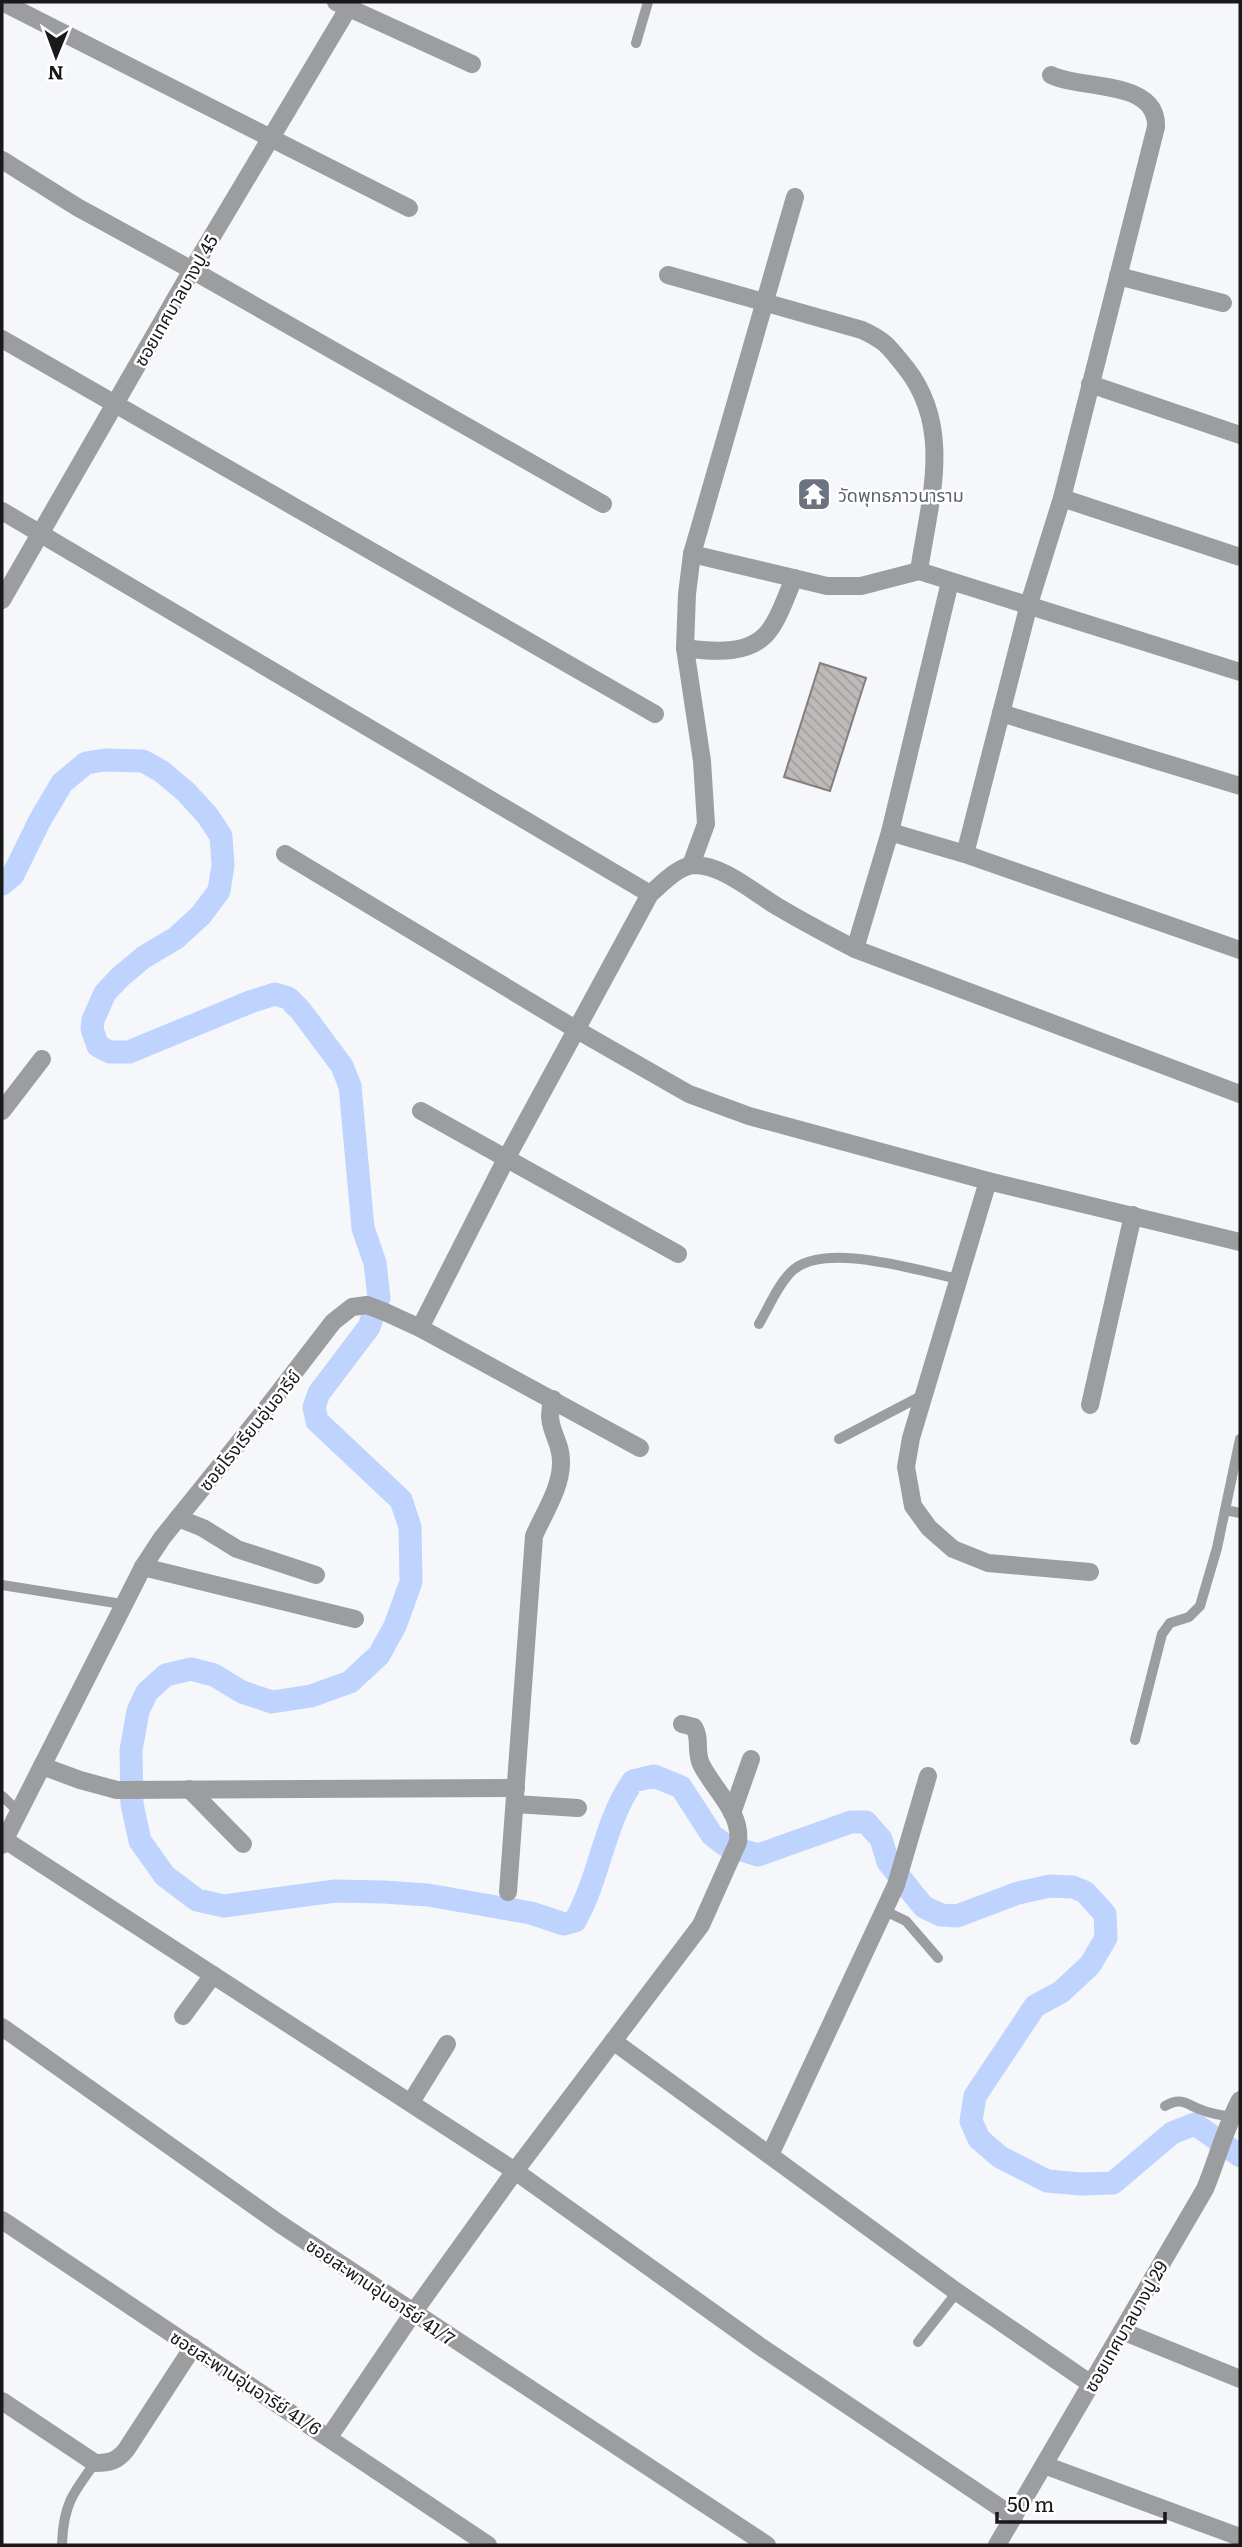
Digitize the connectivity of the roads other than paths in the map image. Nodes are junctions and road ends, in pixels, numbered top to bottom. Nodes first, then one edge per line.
1 (2, 2) edge
2 (648, 2) edge
3 (346, 4) edge
4 (636, 43) dead end
5 (472, 64) dead end
6 (1051, 75) dead end
7 (269, 139) junction
8 (2, 160) edge
9 (795, 197) dead end
10 (409, 208) dead end
11 (192, 270) junction
12 (668, 275) dead end
13 (1118, 276) junction
14 (765, 302) junction
15 (1223, 303) dead end
16 (2, 338) edge
17 (1090, 384) junction
18 (114, 404) junction
19 (1240, 435) edge
20 (1062, 498) junction
21 (603, 505) dead end
22 (2, 511) edge
23 (39, 533) junction
24 (692, 554) junction
25 (1240, 557) edge
26 (919, 572) junction
27 (794, 578) junction
28 (950, 582) junction
29 (2, 600) edge
30 (1029, 604) junction
31 (685, 648) junction
32 (1240, 672) edge
33 (1001, 713) junction
34 (656, 714) dead end
35 (1240, 786) edge
36 (890, 832) junction
37 (285, 854) dead end
38 (965, 854) junction
39 (691, 865) junction
40 (650, 894) junction
41 (855, 949) junction
42 (1240, 950) edge
43 (578, 1030) junction
44 (42, 1059) dead end
45 (1240, 1094) edge
46 (2, 1111) edge
47 (421, 1111) dead end
48 (506, 1159) junction
49 (988, 1181) junction
50 (1133, 1215) junction
51 (1240, 1242) edge
52 (678, 1254) dead end
53 (959, 1279) junction
54 (759, 1324) dead end
55 (420, 1328) junction
56 (925, 1394) junction
57 (552, 1399) junction
58 (1090, 1405) dead end
59 (839, 1439) dead end
60 (1240, 1439) edge
61 (640, 1448) dead end
62 (1225, 1510) junction
63 (1240, 1513) edge
64 (178, 1518) junction
65 (142, 1567) junction
66 (1090, 1572) dead end
67 (316, 1575) dead end
68 (2, 1586) edge
69 (122, 1604) junction
70 (355, 1619) dead end
71 (682, 1724) dead end
72 (1135, 1740) dead end
73 (751, 1759) dead end
74 (42, 1766) junction
75 (928, 1776) dead end
76 (189, 1789) junction
77 (2, 1796) edge
78 (515, 1796) junction
79 (578, 1808) dead end
80 (19, 1812) junction
81 (732, 1812) junction
82 (3, 1843) edge
83 (243, 1844) dead end
84 (508, 1892) dead end
85 (886, 1911) junction
86 (938, 1958) dead end
87 (213, 1975) junction
88 (183, 2016) dead end
89 (2, 2027) edge
90 (613, 2040) junction
91 (447, 2044) dead end
92 (1240, 2100) edge
93 (411, 2102) junction
94 (1166, 2106) dead end
95 (1231, 2118) junction
96 (769, 2155) junction
97 (516, 2171) junction
98 (2, 2220) edge
99 (957, 2292) junction
100 (413, 2313) junction
101 (1122, 2331) junction
102 (918, 2342) dead end
103 (193, 2347) junction
104 (1240, 2379) edge
105 (1091, 2384) junction
106 (2, 2401) edge
107 (329, 2437) junction
108 (95, 2463) junction
109 (1044, 2465) junction
110 (1014, 2517) junction
111 (1240, 2538) edge
112 (62, 2545) edge
113 (488, 2545) edge
114 (767, 2545) edge
115 (998, 2545) edge

1 - 7 street
2 - 4 lane
3 - 5 street
3 - 7 street, ซอยเทศบาลบางปู 45
6 - 13 street
7 - 10 street
7 - 11 street, ซอยเทศบาลบางปู 45
8 - 11 street
9 - 14 street
11 - 18 street, ซอยเทศบาลบางปู 45
11 - 21 street
12 - 14 street
13 - 15 street
13 - 17 street
14 - 24 street
14 - 26 street
16 - 18 street
17 - 19 street
17 - 20 street
18 - 23 street, ซอยเทศบาลบางปู 45
18 - 34 street
20 - 25 street
20 - 30 street
22 - 23 street
23 - 29 street, ซอยเทศบาลบางปู 45
23 - 40 street
24 - 27 street
24 - 31 street
26 - 27 street
26 - 28 street
27 - 31 street
28 - 30 street
28 - 36 street
30 - 32 street
30 - 33 street
31 - 39 street
33 - 35 street
33 - 38 street
36 - 38 street
36 - 41 street
37 - 43 street
38 - 42 street
39 - 40 street
39 - 41 street
40 - 43 street
41 - 45 street
43 - 48 street
43 - 49 street
44 - 46 street
47 - 48 street
48 - 52 street
48 - 55 street
49 - 50 street
49 - 53 street
50 - 51 street
50 - 58 street
53 - 54 lane
53 - 56 street
55 - 57 street, ซอยโรงเรียนอุ่นอารีย์
55 - 64 street, ซอยโรงเรียนอุ่นอารีย์
56 - 59 lane
56 - 66 street
57 - 61 street, ซอยโรงเรียนอุ่นอารีย์
57 - 78 street
60 - 62 lane
62 - 63 lane
62 - 72 lane
64 - 65 street, ซอยโรงเรียนอุ่นอารีย์
64 - 67 street
65 - 69 street, ซอยโรงเรียนอุ่นอารีย์
65 - 70 street
68 - 69 lane
69 - 74 street, ซอยโรงเรียนอุ่นอารีย์
71 - 81 street
73 - 81 street
74 - 76 street
74 - 80 street, ซอยโรงเรียนอุ่นอารีย์
75 - 85 street
76 - 78 street
76 - 83 street
77 - 80 lane
78 - 79 street
78 - 84 street
80 - 82 street, ซอยโรงเรียนอุ่นอารีย์
81 - 90 street
82 - 87 street
85 - 86 lane
85 - 96 street
87 - 88 street
87 - 93 street
89 - 100 street, ซอยสะพานอุ่นอารีย์ 41/7
90 - 96 street
90 - 97 street
91 - 93 street
92 - 95 street, ซอยเทศบาลบางปู 29
93 - 97 street
94 - 95 lane
95 - 101 street, ซอยเทศบาลบางปู 29
96 - 99 street
97 - 100 street
97 - 110 street
98 - 103 street, ซอยสะพานอุ่นอารีย์ 41/6
99 - 102 lane
99 - 105 street
100 - 107 street
100 - 114 street, ซอยสะพานอุ่นอารีย์ 41/7
101 - 104 street
101 - 105 street, ซอยเทศบาลบางปู 29
103 - 107 street, ซอยสะพานอุ่นอารีย์ 41/6
103 - 108 street
105 - 109 street, ซอยเทศบาลบางปู 29
106 - 108 street
107 - 113 street, ซอยสะพานอุ่นอารีย์ 41/6
108 - 112 lane
109 - 110 street, ซอยเทศบาลบางปู 29
109 - 111 street
110 - 115 street, ซอยเทศบาลบางปู 29

